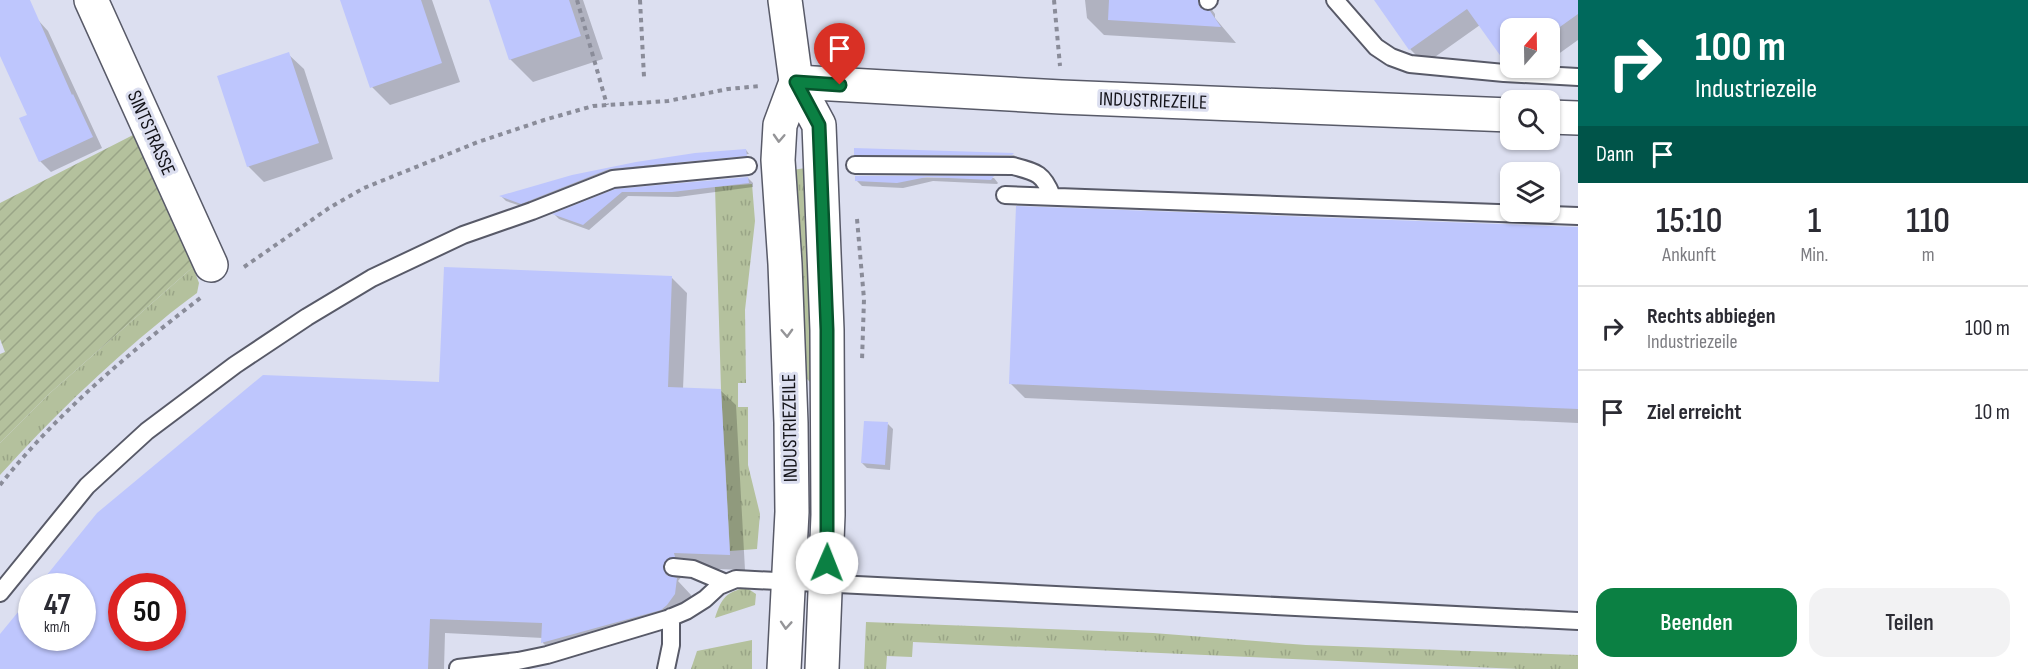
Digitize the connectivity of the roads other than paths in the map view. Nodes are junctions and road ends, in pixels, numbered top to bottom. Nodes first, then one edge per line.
1 (91, 0) edge
2 (785, 0) edge
3 (1335, 0) edge
4 (1578, 76) edge
5 (796, 82) junction
6 (1500, 115) edge
7 (1560, 117) edge
8 (1578, 118) edge
9 (855, 165) dead end
10 (748, 166) dead end
11 (1005, 195) dead end
12 (1052, 196) junction
13 (1578, 216) edge
14 (219, 276) road end
15 (673, 567) dead end
16 (789, 581) junction
17 (726, 583) junction
18 (826, 583) junction
19 (0, 593) edge
20 (671, 617) junction
21 (1578, 621) edge
22 (458, 668) edge
23 (666, 669) edge
24 (783, 669) edge
25 (822, 669) edge

1 - 14 main road, SINTSTRASSE
2 - 5 main road, INDUSTRIEZEILE
3 - 4 lane
5 - 6 main road, INDUSTRIEZEILE
5 -> 16 main road, INDUSTRIEZEILE
5 - 18 main road, INDUSTRIEZEILE
7 - 8 main road
9 - 12 lane
10 - 19 lane
11 - 12 lane
12 - 13 lane
15 - 17 lane
16 - 17 lane
16 - 18 lane
16 -> 24 main road, INDUSTRIEZEILE
17 - 20 lane
18 - 21 lane
18 - 25 main road, INDUSTRIEZEILE
20 - 22 lane
20 - 23 lane

